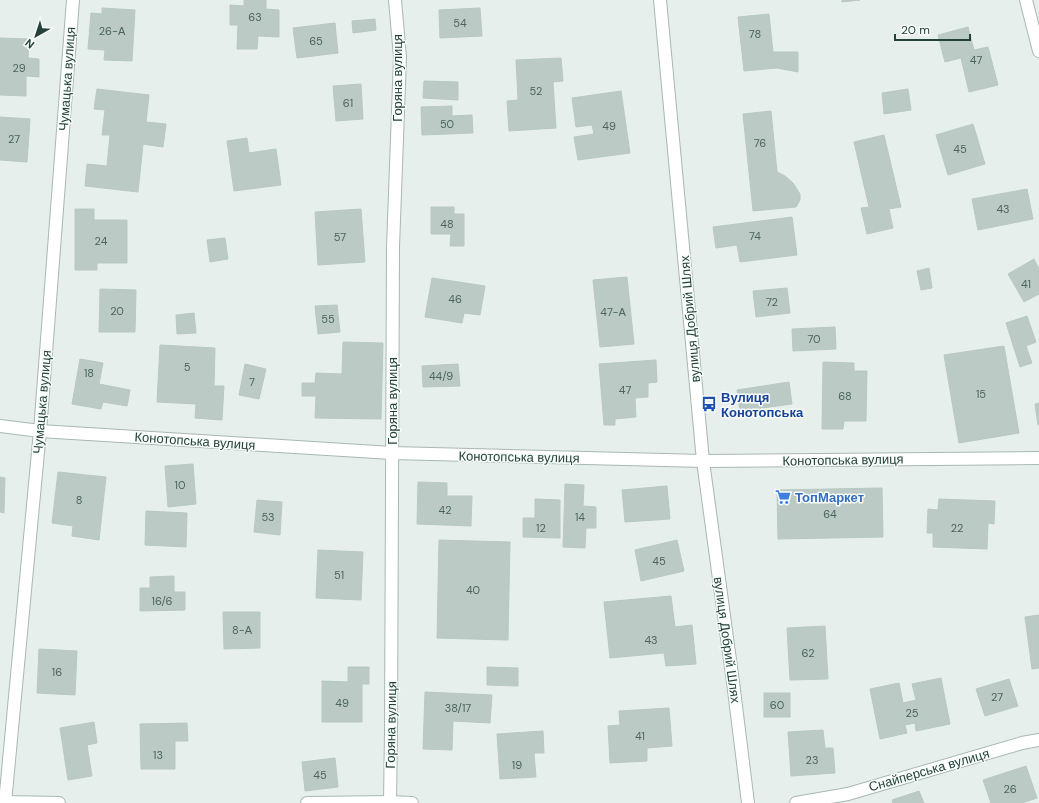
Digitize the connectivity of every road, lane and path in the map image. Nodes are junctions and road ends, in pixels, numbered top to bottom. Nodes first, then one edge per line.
1 (73, 0) edge
2 (395, 0) edge
3 (660, 0) edge
4 (1026, 0) edge
5 (1039, 51) edge
6 (0, 426) edge
7 (40, 432) junction
8 (392, 453) junction
9 (1039, 458) edge
10 (703, 462) junction
11 (1039, 740) edge
12 (3, 802) edge
13 (390, 802) edge
14 (59, 803) edge
15 (307, 803) edge
16 (412, 803) edge
17 (748, 803) edge
18 (796, 803) edge

1 - 7 street, Чумацька вулиця
2 - 8 street, Горяна вулиця
3 - 10 street, вулиця Добрий Шлях
4 - 5 street
6 - 7 street, Конотопська вулиця
7 - 8 street, Конотопська вулиця
7 - 12 street, Чумацька вулиця
8 - 10 street, Конотопська вулиця
8 - 13 street, Горяна вулиця
9 - 10 street, Конотопська вулиця
10 - 17 street, вулиця Добрий Шлях
11 - 18 street, Снайперська вулиця
12 - 14 street
13 - 15 street
13 - 16 street

